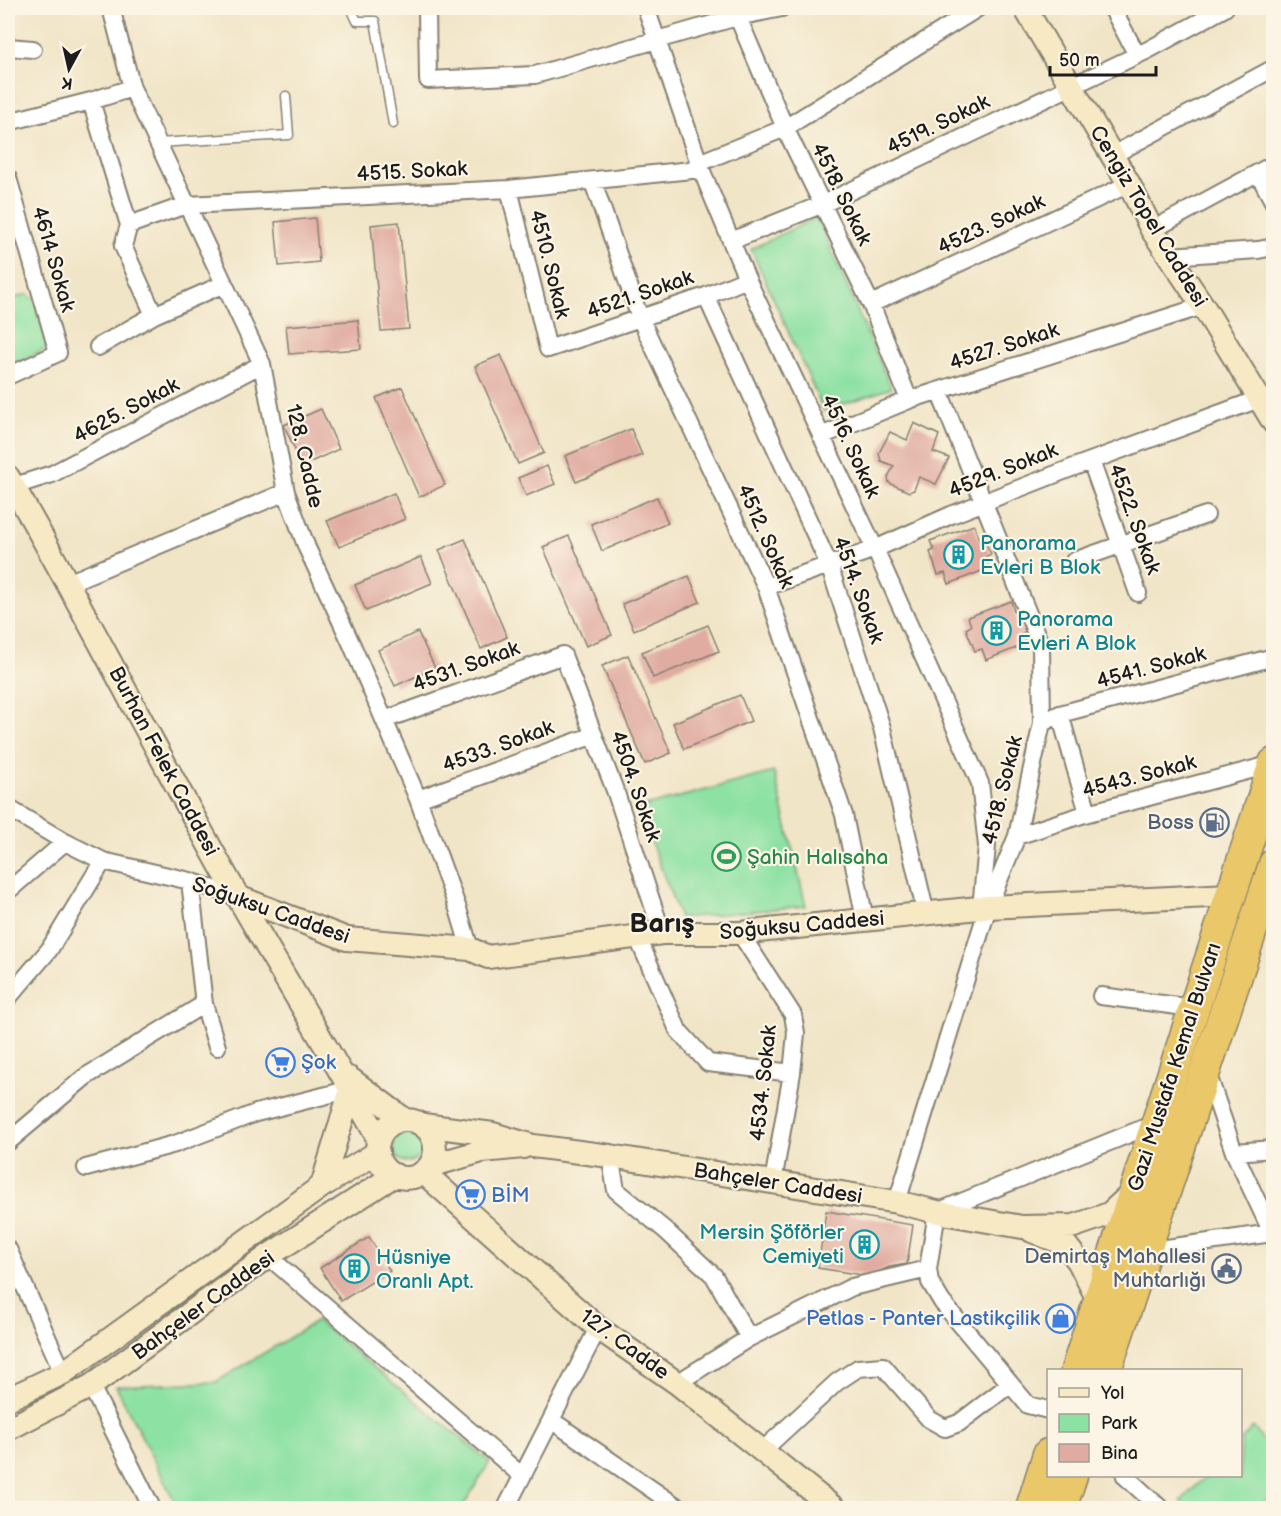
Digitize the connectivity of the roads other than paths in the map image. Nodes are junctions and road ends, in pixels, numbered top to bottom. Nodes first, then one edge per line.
1 (111, 8) edge
2 (351, 8) edge
3 (427, 8) edge
4 (646, 8) edge
5 (782, 8) edge
6 (978, 8) edge
7 (1025, 8) edge
8 (1112, 8) edge
9 (1225, 8) edge
10 (735, 12) edge
11 (656, 41) junction
12 (8, 47) edge
13 (33, 49) dead end
14 (1137, 55) junction
15 (1274, 68) edge
16 (1071, 86) junction
17 (132, 88) junction
18 (286, 96) dead end
19 (91, 101) junction
20 (8, 122) edge
21 (393, 124) dead end
22 (785, 128) junction
23 (158, 143) junction
24 (1111, 156) junction
25 (1274, 164) edge
26 (700, 166) junction
27 (1258, 173) junction
28 (8, 178) edge
29 (593, 182) junction
30 (1129, 184) junction
31 (508, 189) junction
32 (1274, 203) edge
33 (186, 204) junction
34 (823, 204) junction
35 (129, 225) junction
36 (1152, 230) junction
37 (731, 241) junction
38 (1274, 247) edge
39 (1169, 256) junction
40 (747, 279) junction
41 (224, 285) junction
42 (706, 296) junction
43 (871, 304) junction
44 (1203, 306) junction
45 (154, 315) junction
46 (640, 318) junction
47 (98, 347) dead end
48 (548, 349) joint
49 (262, 364) junction
50 (8, 376) edge
51 (939, 391) junction
52 (1259, 399) junction
53 (909, 400) junction
54 (1274, 423) edge
55 (821, 436) junction
56 (1091, 461) junction
57 (9, 484) edge
58 (286, 492) junction
59 (984, 502) junction
60 (1206, 515) dead end
61 (1120, 546) junction
62 (875, 549) junction
63 (1074, 561) dead end
64 (829, 565) junction
65 (68, 583) junction
66 (766, 587) junction
67 (1138, 593) dead end
68 (563, 655) joint
69 (1274, 657) edge
70 (1060, 714) junction
71 (384, 720) junction
72 (1042, 723) junction
73 (594, 735) junction
74 (1273, 764) edge
75 (418, 799) junction
76 (8, 808) edge
77 (1088, 813) junction
78 (1017, 836) junction
79 (65, 842) junction
80 (103, 861) junction
81 (1271, 878) edge
82 (190, 881) junction
83 (8, 891) edge
84 (1230, 895) junction
85 (238, 897) junction
86 (984, 907) junction
87 (926, 914) junction
88 (865, 920) junction
89 (662, 933) junction
90 (740, 933) junction
91 (638, 936) junction
92 (471, 949) junction
93 (1101, 996) dead end
94 (8, 998) edge
95 (204, 1004) junction
96 (1193, 1008) junction
97 (217, 1047) dead end
98 (1206, 1069) junction
99 (792, 1073) junction
100 (347, 1082) junction
101 (414, 1122) junction
102 (1156, 1123) junction
103 (8, 1142) edge
104 (378, 1146) junction
105 (533, 1146) junction
106 (1274, 1149) edge
107 (1234, 1152) junction
108 (610, 1156) junction
109 (86, 1168) dead end
110 (426, 1169) junction
111 (395, 1175) junction
112 (773, 1182) junction
113 (322, 1186) junction
114 (1134, 1191) junction
115 (897, 1202) junction
116 (937, 1212) junction
117 (1023, 1227) junction
118 (1273, 1235) edge
119 (8, 1249) edge
120 (1146, 1251) junction
121 (268, 1256) junction
122 (928, 1269) junction
123 (1098, 1300) junction
124 (598, 1328) junction
125 (749, 1338) junction
126 (1077, 1369) edge
127 (1107, 1369) edge
128 (63, 1373) junction
129 (677, 1383) junction
130 (1009, 1385) junction
131 (91, 1386) junction
132 (8, 1399) edge
133 (1047, 1410) edge
134 (551, 1420) junction
135 (8, 1429) edge
136 (762, 1451) junction
137 (1047, 1457) edge
138 (522, 1476) junction
139 (1072, 1477) edge
140 (1126, 1477) edge
141 (669, 1506) edge
142 (152, 1509) edge
143 (506, 1509) edge
144 (834, 1509) edge
145 (1030, 1509) edge
146 (1061, 1509) edge
147 (1160, 1509) edge

1 - 17 street, 128. Cadde
2 - 21 lane
3 - 11 street
4 - 11 street, 4516. Sokak
5 - 10 street
6 - 22 street, 4515. Sokak
7 - 16 street, Cengiz Topel Caddesi
8 - 14 street
9 - 14 street, 4519. Sokak
10 - 11 street
10 - 22 street, 4518. Sokak
11 - 26 street, 4516. Sokak
12 - 13 street
14 - 16 street, 4519. Sokak
15 - 24 street
16 - 24 street, Cengiz Topel Caddesi
16 - 34 street, 4519. Sokak
17 - 19 street
17 - 23 street, 128. Cadde
18 - 23 lane
19 - 20 street
19 - 35 street
22 - 26 street, 4515. Sokak
22 - 34 street, 4518. Sokak
23 - 33 street, 128. Cadde
24 - 30 street, Cengiz Topel Caddesi
25 - 27 street
26 - 29 street, 4515. Sokak
26 - 37 street, 4516. Sokak
27 - 32 street
27 - 36 street
28 - 50 street, 4614 Sokak
29 - 31 street, 4515. Sokak
29 - 46 street, 4512. Sokak
30 - 36 street, Cengiz Topel Caddesi
30 - 43 street, 4523. Sokak
31 - 33 street, 4515. Sokak
31 - 48 street, 4510. Sokak
33 - 35 street, 4515. Sokak
33 - 41 street, 128. Cadde
34 - 37 street, 4519. Sokak
34 - 43 street, 4518. Sokak
35 - 45 street
36 - 39 street, Cengiz Topel Caddesi
37 - 40 street, 4516. Sokak
38 - 39 street
39 - 44 street, Cengiz Topel Caddesi
40 - 42 street, 4521. Sokak
40 - 55 street, 4516. Sokak
41 - 45 street
41 - 49 street, 128. Cadde
42 - 46 street, 4521. Sokak
42 - 64 street, 4514. Sokak
43 - 53 street, 4518. Sokak
44 - 51 street, 4527. Sokak
44 - 52 street, Cengiz Topel Caddesi
45 - 47 street
46 - 48 street, 4521. Sokak
46 - 66 street, 4512. Sokak
49 - 57 street, 4625. Sokak
49 - 58 street, 128. Cadde
51 - 53 street, 4527. Sokak
51 - 59 street, 4518. Sokak
52 - 54 street, Cengiz Topel Caddesi
52 - 56 street, 4529. Sokak
53 - 55 street, 4527. Sokak
55 - 62 street, 4516. Sokak
56 - 59 street, 4529. Sokak
56 - 61 street, 4522. Sokak
57 - 65 street, Burhan Felek Caddesi
58 - 65 street
58 - 71 street, 128. Cadde
59 - 62 street, 4529. Sokak
59 - 72 street, 4518. Sokak
60 - 61 street
61 - 63 street
61 - 67 street, 4522. Sokak
62 - 64 street, 4529. Sokak
62 - 86 street, 4516. Sokak
64 - 66 street, 4529. Sokak
64 - 87 street, 4514. Sokak
65 - 85 street, Burhan Felek Caddesi
66 - 88 street, 4512. Sokak
68 - 71 street, 4531. Sokak
68 - 73 street, 4504. Sokak
69 - 70 street, 4541. Sokak
70 - 72 street, 4541. Sokak
70 - 77 street
71 - 75 street, 128. Cadde
72 - 78 street, 4518. Sokak
73 - 75 street, 4533. Sokak
73 - 89 street, 4504. Sokak
74 - 77 street, 4543. Sokak
74 - 84 highway, Gazi Mustafa Kemal Bulvarı
75 - 92 street, 128. Cadde
76 - 79 street, Soğuksu Caddesi
77 - 78 street, 4543. Sokak
78 - 86 street, 4518. Sokak
79 - 80 street, Soğuksu Caddesi
79 - 83 street
80 - 82 street, Soğuksu Caddesi
80 - 94 street
81 - 98 highway, Gazi Mustafa Kemal Bulvarı
82 - 85 street, Soğuksu Caddesi
82 - 95 street
84 - 86 street, Soğuksu Caddesi
84 - 96 highway, Gazi Mustafa Kemal Bulvarı
85 - 92 street, Soğuksu Caddesi
85 - 100 street, Burhan Felek Caddesi
86 - 87 street, Soğuksu Caddesi
86 - 115 street, 4518. Sokak
87 - 88 street, Soğuksu Caddesi
88 - 90 street, Soğuksu Caddesi
89 - 90 street, Soğuksu Caddesi
89 - 91 street, Soğuksu Caddesi
90 - 99 street, 4534. Sokak
91 - 92 street, Soğuksu Caddesi
91 - 99 street
93 - 96 street
95 - 97 street
95 - 103 street
96 - 102 highway, Gazi Mustafa Kemal Bulvarı
98 - 107 street
98 - 120 highway, Gazi Mustafa Kemal Bulvarı
99 - 112 street, 4534. Sokak
100 - 101 street
100 - 104 street, Burhan Felek Caddesi
100 - 109 street
100 - 113 street
101 - 104 street
101 - 105 street
101 - 110 street
102 - 114 highway, Gazi Mustafa Kemal Bulvarı
102 - 116 street
104 - 111 street
104 - 113 street, Bahçeler Caddesi
105 - 108 street, Bahçeler Caddesi
105 - 110 street
106 - 107 street
107 - 118 street
108 - 112 street, Bahçeler Caddesi
108 - 125 street
110 - 111 street
110 - 124 street, 127. Cadde
111 - 121 street, Bahçeler Caddesi
112 - 115 street, Bahçeler Caddesi
113 - 128 street, Bahçeler Caddesi
114 - 117 street
114 - 123 highway, Gazi Mustafa Kemal Bulvarı
115 - 116 street, Bahçeler Caddesi
116 - 117 street, Bahçeler Caddesi
116 - 122 street
117 - 123 street
118 - 120 street
119 - 128 street
120 - 127 highway, Gazi Mustafa Kemal Bulvarı
121 - 131 street, Bahçeler Caddesi
121 - 138 street
122 - 125 street
122 - 130 street
123 - 126 highway, Gazi Mustafa Kemal Bulvarı
124 - 129 street, 127. Cadde
124 - 134 street
125 - 129 street
128 - 132 street, Bahçeler Caddesi
129 - 136 street, 127. Cadde
130 - 133 street
130 - 136 street
131 - 135 street, Bahçeler Caddesi
131 - 142 street
134 - 138 street
134 - 141 street
136 - 144 street, 127. Cadde
137 - 145 highway
138 - 143 street
139 - 146 highway
140 - 147 street

